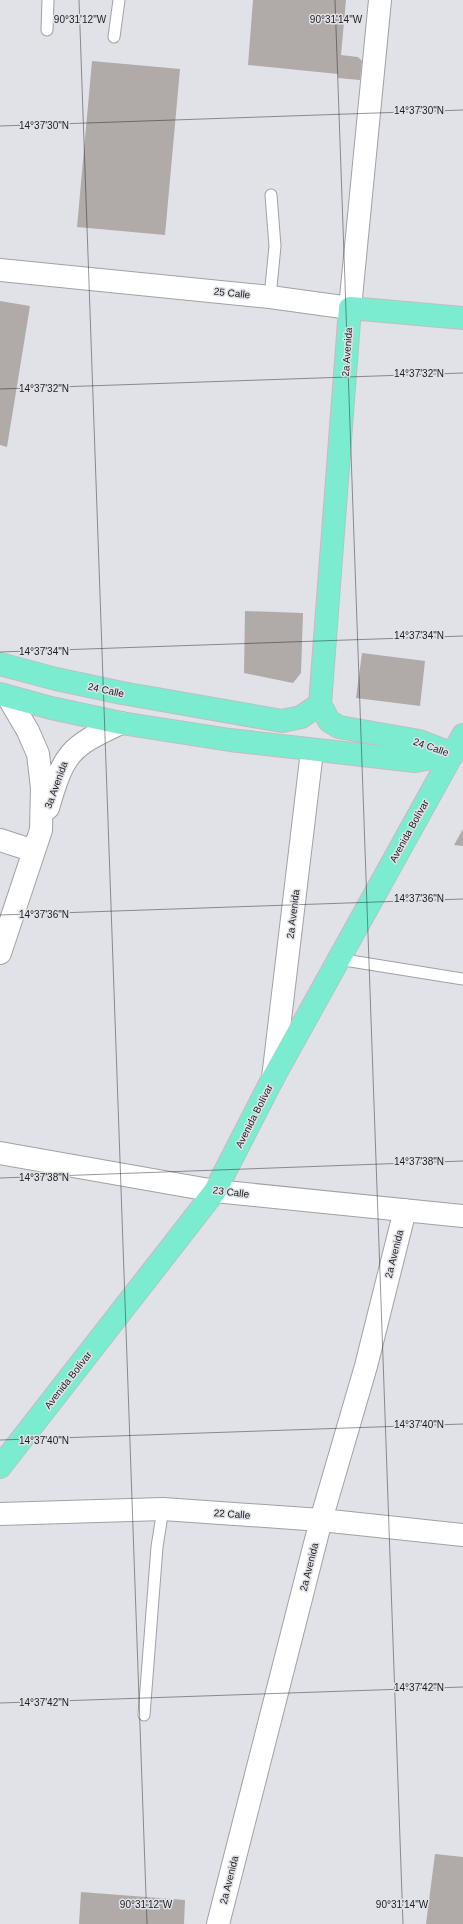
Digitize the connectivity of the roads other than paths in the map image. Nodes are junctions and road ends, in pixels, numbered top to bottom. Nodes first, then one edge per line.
1 (48, 0) edge
2 (119, 0) edge
3 (380, 0) edge
4 (47, 30) dead end
5 (114, 37) dead end
6 (271, 195) dead end
7 (0, 270) edge
8 (270, 297) junction
9 (350, 308) junction
10 (463, 318) edge
11 (0, 664) edge
12 (3, 693) edge
13 (320, 704) junction
14 (121, 723) junction
15 (463, 735) edge
16 (312, 751) junction
17 (453, 754) junction
18 (41, 830) junction
19 (0, 840) edge
20 (34, 851) junction
21 (0, 953) edge
22 (338, 959) junction
23 (463, 979) edge
24 (273, 1078) junction
25 (0, 1154) edge
26 (215, 1191) junction
27 (405, 1210) junction
28 (463, 1216) edge
29 (0, 1467) edge
30 (163, 1509) junction
31 (0, 1514) edge
32 (321, 1520) junction
33 (463, 1535) edge
34 (144, 1715) dead end
35 (218, 1924) edge

1 - 4 lane
2 - 5 lane
3 - 9 street, 2a Avenida
6 - 8 lane
7 - 8 street, 25 Calle
8 - 9 street, 25 Calle
9 - 10 main road, 25 Calle
9 - 13 main road, 2a Avenida
11 - 13 main road, 24 Calle
12 - 14 main road, 24 Calle
12 - 18 street, 3a Avenida
13 - 17 main road, 24 Calle
14 - 16 main road, 24 Calle
14 - 18 street, 3a Avenida
15 - 17 main road, Avenida Bolívar
16 - 17 main road, 24 Calle
16 - 24 street, 2a Avenida
17 - 22 main road, Avenida Bolívar
18 - 20 street, 3a Avenida
19 - 20 street
20 - 21 street, 3a Avenida
22 - 23 lane
22 - 24 main road, Avenida Bolívar
24 - 26 main road, Avenida Bolívar
25 - 26 street, 23 Calle
26 - 27 street, 23 Calle
26 - 29 main road, Avenida Bolívar
27 - 28 street, 23 Calle
27 - 32 street, 2a Avenida
30 - 31 street, 22 Calle
30 - 32 street, 22 Calle
30 - 34 lane
32 - 33 street, 22 Calle
32 - 35 street, 2a Avenida

